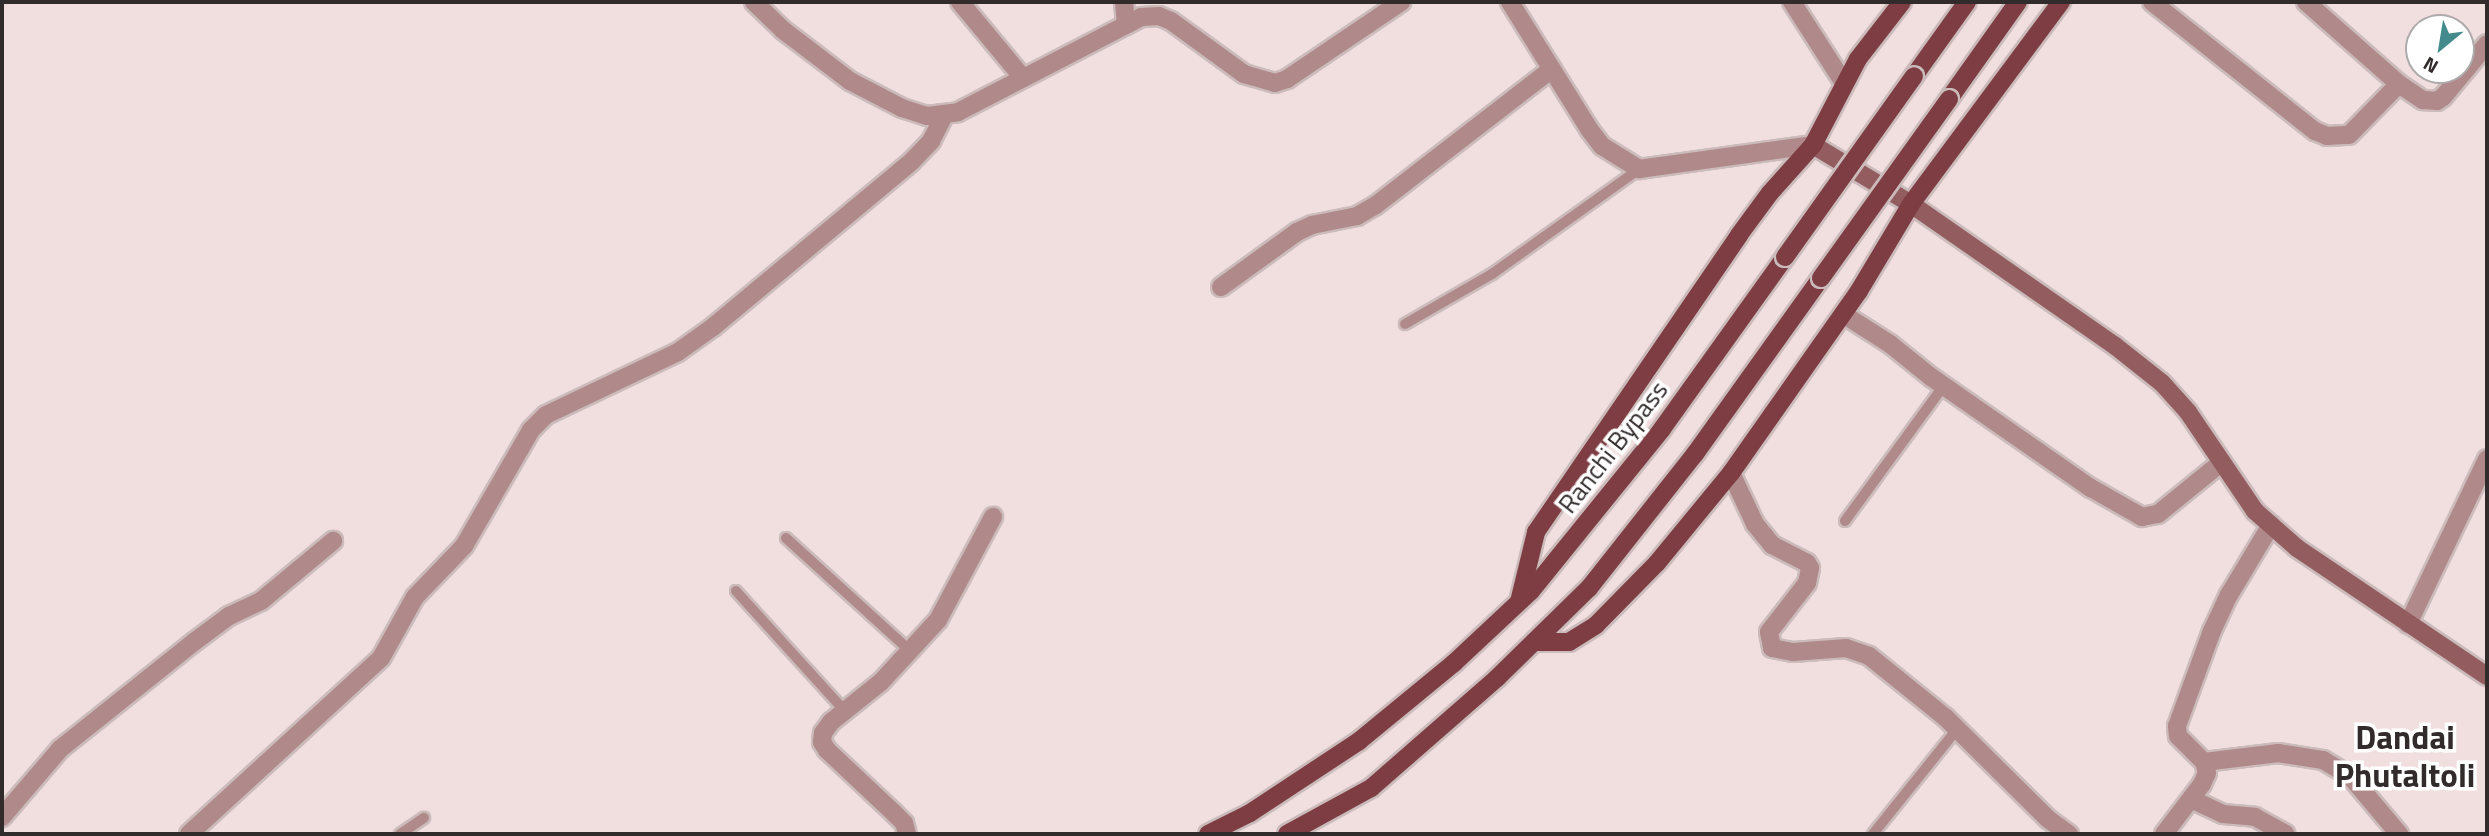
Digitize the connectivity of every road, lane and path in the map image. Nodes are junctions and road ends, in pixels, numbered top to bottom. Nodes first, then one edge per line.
1 (754, 2) edge
2 (960, 2) edge
3 (1124, 2) edge
4 (1401, 2) edge
5 (1510, 2) edge
6 (1792, 2) edge
7 (1902, 2) edge
8 (1967, 2) edge
9 (2018, 2) edge
10 (2061, 2) edge
11 (2152, 2) edge
12 (2306, 2) edge
13 (1126, 25) junction
14 (2487, 44) edge
15 (1552, 69) junction
16 (1023, 78) junction
17 (1844, 83) junction
18 (2399, 83) junction
19 (944, 116) junction
20 (1812, 145) junction
21 (1639, 169) junction
22 (1911, 204) junction
23 (1221, 288) dead end
24 (1843, 314) junction
25 (1405, 324) dead end
26 (1944, 385) junction
27 (2487, 459) edge
28 (2222, 462) junction
29 (1731, 473) junction
30 (993, 517) dead end
31 (1845, 521) dead end
32 (2272, 525) junction
33 (786, 538) dead end
34 (333, 541) dead end
35 (736, 590) dead end
36 (1519, 602) junction
37 (2408, 624) junction
38 (1534, 642) junction
39 (910, 651) junction
40 (2487, 676) edge
41 (845, 711) junction
42 (1957, 729) junction
43 (2204, 762) junction
44 (2191, 799) junction
45 (2, 817) edge
46 (424, 818) dead end
47 (189, 834) edge
48 (400, 834) edge
49 (907, 834) edge
50 (1208, 834) edge
51 (1287, 834) edge
52 (1873, 834) edge
53 (2068, 834) edge
54 (2164, 834) edge
55 (2286, 834) edge
56 (2399, 834) edge

1 - 19 street
2 - 16 street
3 - 13 street
4 - 13 street
5 - 15 street
6 - 17 street
7 - 17 main road
8 - 36 main road, Ranchi Bypass, bridge
9 - 38 main road, bridge
10 - 22 main road
11 - 18 street
12 - 18 street
13 - 16 street
14 - 18 street
15 - 21 street
15 - 23 street
16 - 19 street
17 - 20 main road
19 - 47 street
20 - 21 street
20 - 22 street
20 - 36 main road
21 - 25 lane
22 - 24 main road
22 - 28 street
24 - 26 street
24 - 29 main road
26 - 28 street
26 - 31 lane
27 - 37 street
28 - 32 street
29 - 38 main road
29 - 42 street
30 - 39 street
32 - 37 street
32 - 43 street
33 - 39 lane
34 - 45 street
35 - 41 lane
36 - 50 main road, Ranchi Bypass
37 - 40 street
38 - 51 main road
39 - 41 street
41 - 49 street
42 - 52 lane
42 - 53 street
43 - 44 street
43 - 56 street
44 - 54 street
44 - 55 street
46 - 48 lane

